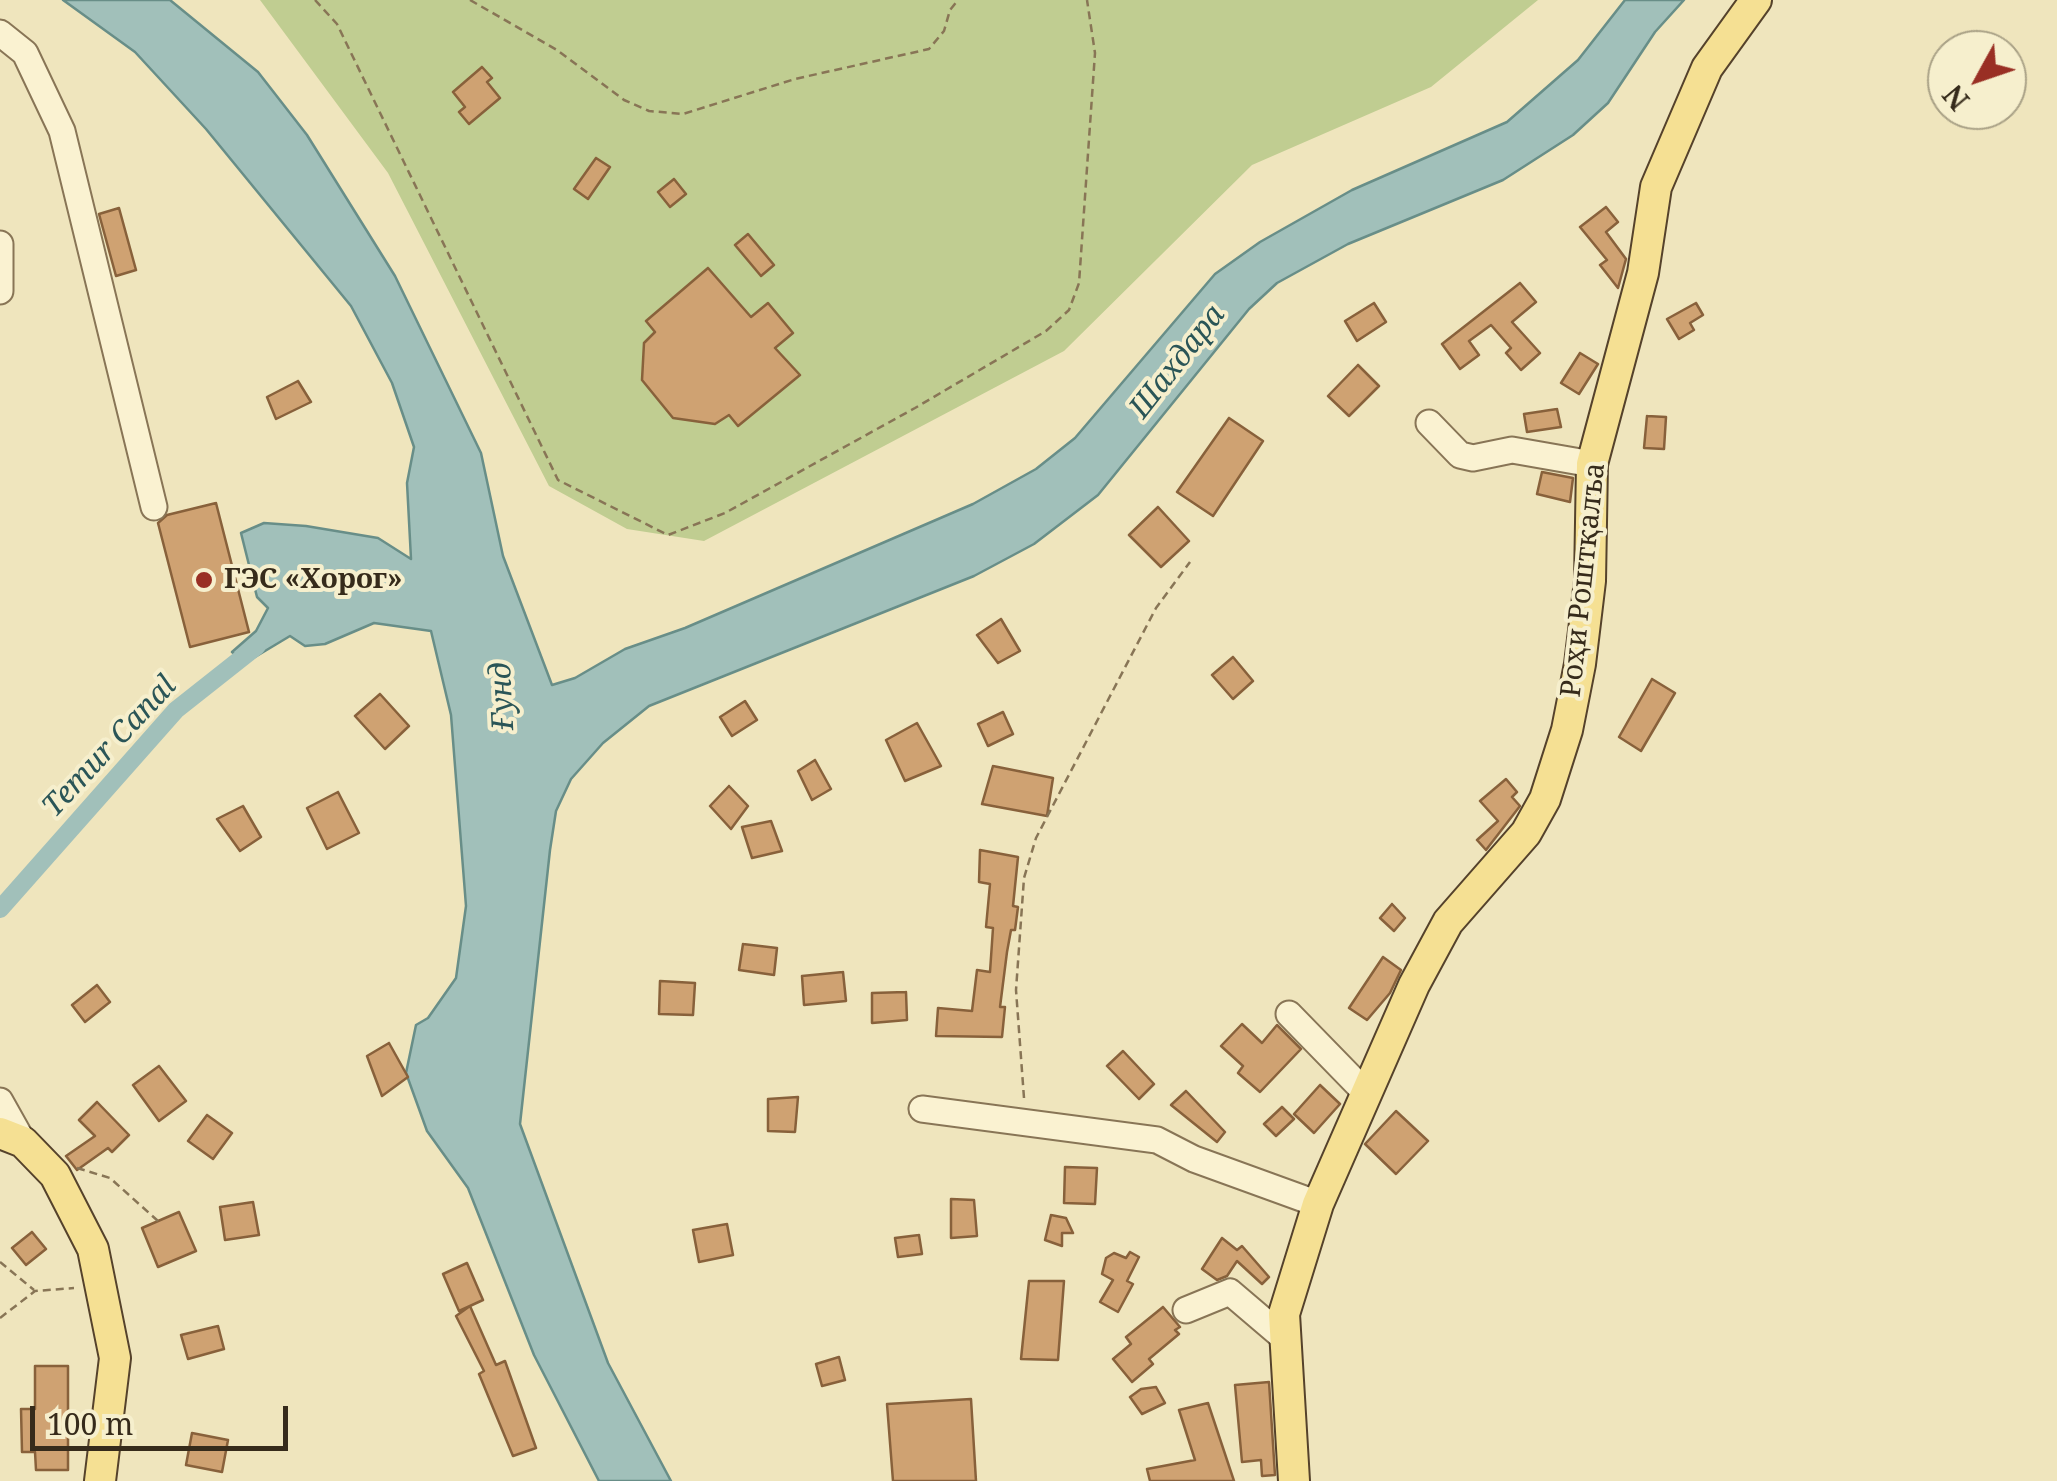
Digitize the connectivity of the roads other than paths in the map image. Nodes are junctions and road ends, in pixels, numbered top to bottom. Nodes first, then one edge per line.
1 (1756, 0) edge
2 (0, 33) edge
3 (0, 244) edge
4 (0, 291) edge
5 (1429, 422) dead end
6 (1592, 464) junction
7 (154, 507) dead end
8 (1289, 1014) dead end
9 (1366, 1093) junction
10 (0, 1101) edge
11 (922, 1110) dead end
12 (12, 1138) edge
13 (1318, 1204) junction
14 (1186, 1310) dead end
15 (1284, 1338) junction
16 (100, 1481) edge
17 (1294, 1481) edge

1 - 6 main road, Роҳи Роштқалъа
2 - 7 street
3 - 4 street
5 - 6 street
6 - 9 main road, Роҳи Роштқалъа
8 - 9 street
9 - 13 main road, Роҳи Роштқалъа
10 - 12 street
11 - 13 street
12 - 16 main road
13 - 15 main road, Роҳи Роштқалъа
14 - 15 street
15 - 17 main road, Роҳи Роштқалъа

